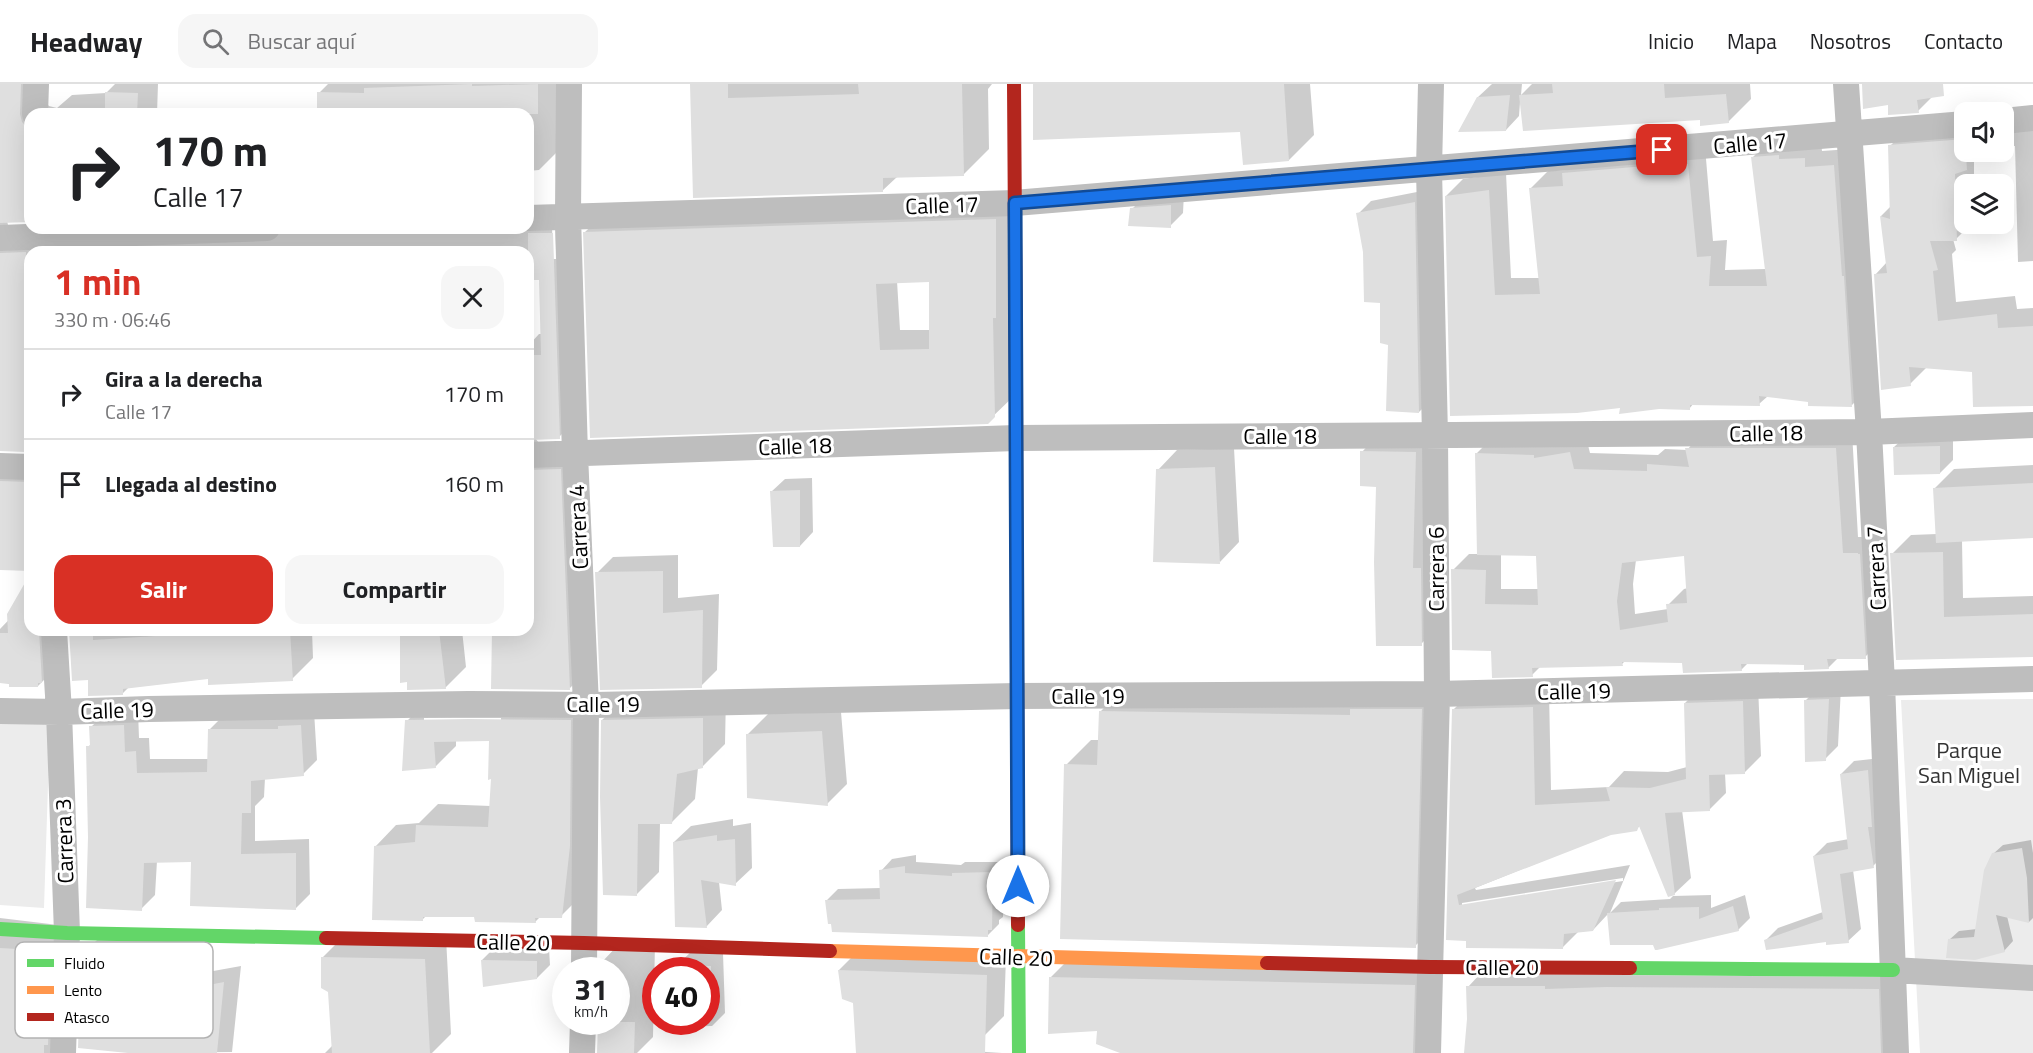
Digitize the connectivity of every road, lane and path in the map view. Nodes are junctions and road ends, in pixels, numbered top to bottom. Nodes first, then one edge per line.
1 (36, 84) edge
2 (569, 84) edge
3 (1014, 84) edge
4 (1431, 84) edge
5 (1846, 84) edge
6 (35, 108) edge
7 (2033, 118) edge
8 (2014, 120) edge
9 (1954, 125) edge
10 (1849, 135) junction
11 (1429, 169) junction
12 (1015, 203) junction
13 (568, 216) junction
14 (534, 218) edge
15 (139, 234) edge
16 (0, 238) edge
17 (33, 239) edge
18 (2033, 425) edge
19 (1869, 432) junction
20 (1435, 436) junction
21 (1016, 438) junction
22 (575, 454) junction
23 (534, 455) edge
24 (0, 466) edge
25 (24, 467) edge
26 (54, 636) edge
27 (2033, 679) edge
28 (1882, 683) junction
29 (1437, 694) junction
30 (1017, 696) junction
31 (586, 705) junction
32 (0, 711) edge
33 (59, 712) junction
34 (0, 929) edge
35 (67, 933) junction
36 (67, 942) edge
37 (584, 944) junction
38 (584, 957) edge
39 (1018, 957) junction
40 (1430, 967) junction
41 (1893, 970) junction
42 (2033, 978) edge
43 (583, 1035) edge
44 (64, 1038) edge
45 (63, 1053) edge
46 (582, 1053) edge
47 (1019, 1053) edge
48 (1428, 1053) edge
49 (1896, 1053) edge

1 - 6 street
2 - 13 street, Carrera 4
3 - 12 street
4 - 11 street, Carrera 6
5 - 10 street, Carrera 7
7 - 8 street
9 - 10 street, Calle 17
10 - 11 street, Calle 17
10 - 19 street, Carrera 7
11 - 12 street, Calle 17
11 - 20 street, Carrera 6
12 - 13 street, Calle 17
12 - 21 street
13 - 14 street, Calle 17
13 - 22 street, Carrera 4
15 - 17 street
16 - 17 street
18 - 19 street, Calle 18
19 - 20 street, Calle 18
19 - 28 street, Carrera 7
20 - 21 street, Calle 18
20 - 29 street, Carrera 6
21 - 22 street, Calle 18
21 - 30 street
22 - 23 street, Calle 18
22 - 31 street, Carrera 4
24 - 25 street
26 - 33 street, Carrera 3
27 - 28 street, Calle 19
28 - 29 street, Calle 19
28 - 41 street, Carrera 7
29 - 30 street, Calle 19
29 - 40 street, Carrera 6
30 - 31 street, Calle 19
30 - 39 street
31 - 33 street, Calle 19
31 - 37 street, Carrera 4
32 - 33 street, Calle 19
33 - 35 street, Carrera 3
34 - 35 street, Calle 20
35 - 36 street, Carrera 3
35 - 37 street, Calle 20
37 - 38 street, Carrera 4
37 - 39 street, Calle 20
39 - 40 street, Calle 20
39 - 47 street
40 - 41 street, Calle 20
40 - 48 street, Carrera 6
41 - 42 street, Calle 20
41 - 49 street, Carrera 7
43 - 46 street
44 - 45 street, Carrera 3

